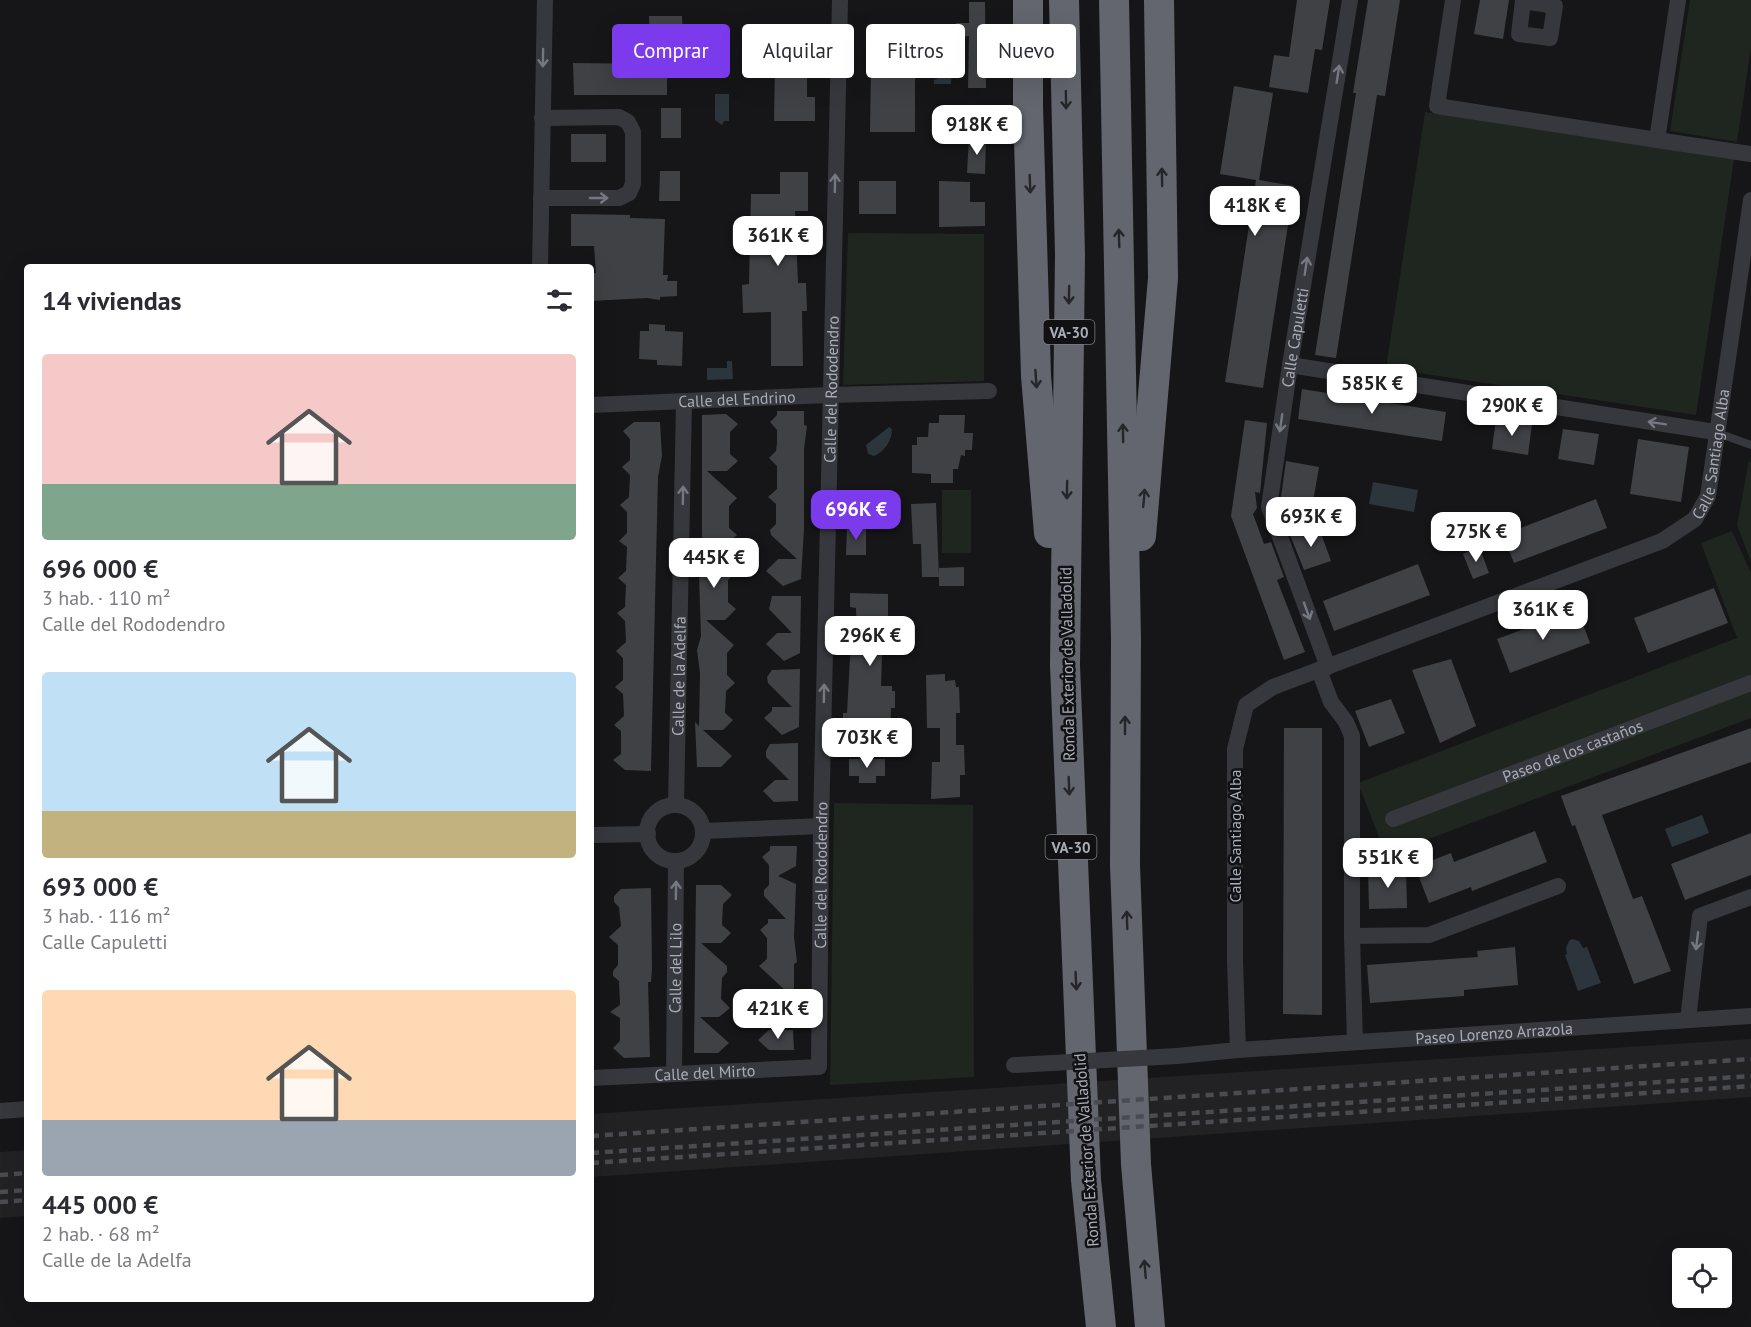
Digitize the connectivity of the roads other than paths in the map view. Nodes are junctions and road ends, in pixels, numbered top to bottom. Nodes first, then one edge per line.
1 (545, 0) edge
2 (840, 0) edge
3 (1028, 0) edge
4 (1064, 0) edge
5 (1114, 0) edge
6 (1159, 0) edge
7 (1350, 0) edge
8 (1453, 0) edge
9 (1678, 0) edge
10 (542, 118) junction
11 (1657, 140) junction
12 (1751, 154) edge
13 (541, 198) junction
14 (1751, 200) edge
15 (540, 264) edge
16 (1290, 366) junction
17 (988, 392) dead end
18 (830, 395) junction
19 (684, 402) junction
20 (594, 405) edge
21 (1715, 432) junction
22 (1751, 445) edge
23 (1126, 639) junction
24 (1065, 665) junction
25 (1323, 669) junction
26 (1751, 683) edge
27 (676, 805) junction
28 (1393, 819) dead end
29 (821, 826) junction
30 (703, 831) junction
31 (648, 834) junction
32 (594, 835) edge
33 (676, 861) junction
34 (1558, 886) dead end
35 (1751, 897) edge
36 (1352, 936) junction
37 (1751, 1016) edge
38 (1688, 1020) junction
39 (1355, 1042) junction
40 (1238, 1050) junction
41 (1014, 1065) dead end
42 (819, 1067) joint
43 (674, 1074) junction
44 (594, 1078) edge
45 (24, 1109) edge
46 (0, 1111) edge
47 (1101, 1327) edge
48 (1150, 1327) edge

1 -> 10 street
18 -> 2 street, Calle del Rododendro
3 -> 24 highway
4 -> 24 highway, Ronda Exterior de Valladolid / VA-30
23 -> 5 highway
23 -> 6 highway
16 -> 7 street, Calle Capuletti
8 - 11 street
9 - 11 street
10 - 13 street
13 -> 10 street
11 - 12 street
13 - 15 street
14 - 21 street, Calle Santiago Alba
21 -> 16 street
16 -> 25 street, Calle Capuletti
17 - 18 street, Calle del Endrino
18 - 19 street, Calle del Endrino
29 -> 18 street, Calle del Rododendro
19 - 20 street, Calle del Endrino
27 -> 19 street, Calle de la Adelfa
21 - 22 lane
21 - 25 street, Calle Santiago Alba
48 -> 23 highway
24 -> 47 highway, Ronda Exterior de Valladolid / VA-30
25 - 36 street
25 - 40 street, Calle Santiago Alba
26 - 28 street, Paseo de los castaños
27 - 30 street
27 - 31 street
29 - 30 street
29 - 42 street, Calle del Rododendro
30 - 33 street
31 - 32 street
31 - 33 street
43 -> 33 street, Calle del Lilo
34 - 36 street
35 -> 38 street
36 - 39 street
37 - 38 street, Paseo Lorenzo Arrazola
38 - 39 street, Paseo Lorenzo Arrazola
39 - 40 street, Paseo Lorenzo Arrazola
40 - 41 street, Paseo Lorenzo Arrazola, bridge
42 - 43 street, Calle del Mirto
43 - 44 street, Calle del Mirto
45 - 46 street

